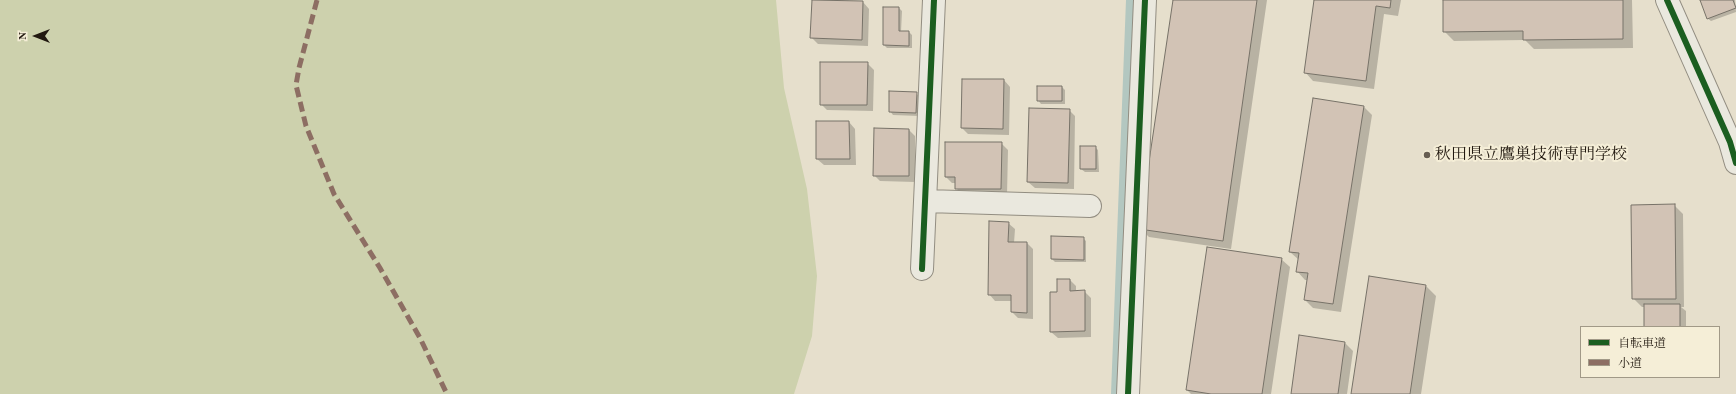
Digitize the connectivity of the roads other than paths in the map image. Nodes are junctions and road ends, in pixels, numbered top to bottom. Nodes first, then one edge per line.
1 (934, 0) edge
2 (1145, 0) edge
3 (1668, 0) edge
4 (1736, 163) edge
5 (926, 201) junction
6 (1090, 206) dead end
7 (922, 269) dead end
8 (1128, 394) edge

1 - 5 street
2 - 8 street
3 - 4 street
5 - 6 street
5 - 7 street

